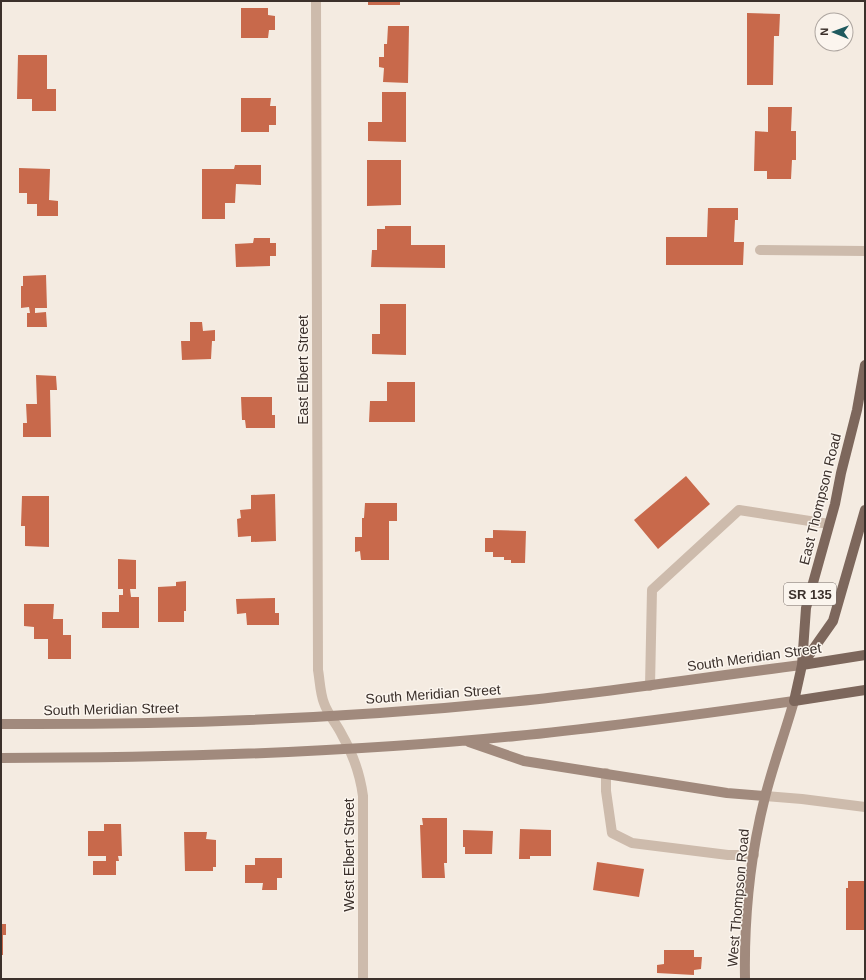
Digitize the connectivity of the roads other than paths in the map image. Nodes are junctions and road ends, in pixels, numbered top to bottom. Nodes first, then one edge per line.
1 (316, 1) edge
2 (760, 250) dead end
3 (865, 251) edge
4 (865, 365) edge
5 (865, 510) edge
6 (829, 524) junction
7 (865, 655) edge
8 (802, 665) junction
9 (650, 686) junction
10 (865, 690) edge
11 (794, 701) junction
12 (330, 715) junction
13 (1, 724) edge
14 (342, 734) joint
15 (465, 740) junction
16 (349, 749) junction
17 (1, 758) edge
18 (606, 773) junction
19 (765, 796) junction
20 (865, 807) edge
21 (754, 855) junction
22 (363, 979) edge
23 (745, 979) edge

1 - 12 street, East Elbert Street
2 - 3 street
4 - 6 main road, East Thompson Road / SR 135
5 - 8 main road, East Thompson Road / SR 135
6 - 8 main road, East Thompson Road / SR 135
6 - 9 street
7 - 8 main road, South Meridian Street
8 - 9 main road, South Meridian Street
8 - 11 main road, East Thompson Road / SR 135
9 - 12 main road, South Meridian Street
10 - 11 main road
11 - 15 main road
11 - 19 main road, East Thompson Road
12 - 13 main road, South Meridian Street
12 - 14 street, East Elbert Street
14 - 16 street, West Elbert Street
15 - 16 main road
15 - 18 main road
16 - 17 main road
16 - 22 street, West Elbert Street
18 - 19 main road
18 - 21 street
19 - 20 street
19 - 21 main road, West Thompson Road
21 - 23 main road, West Thompson Road

